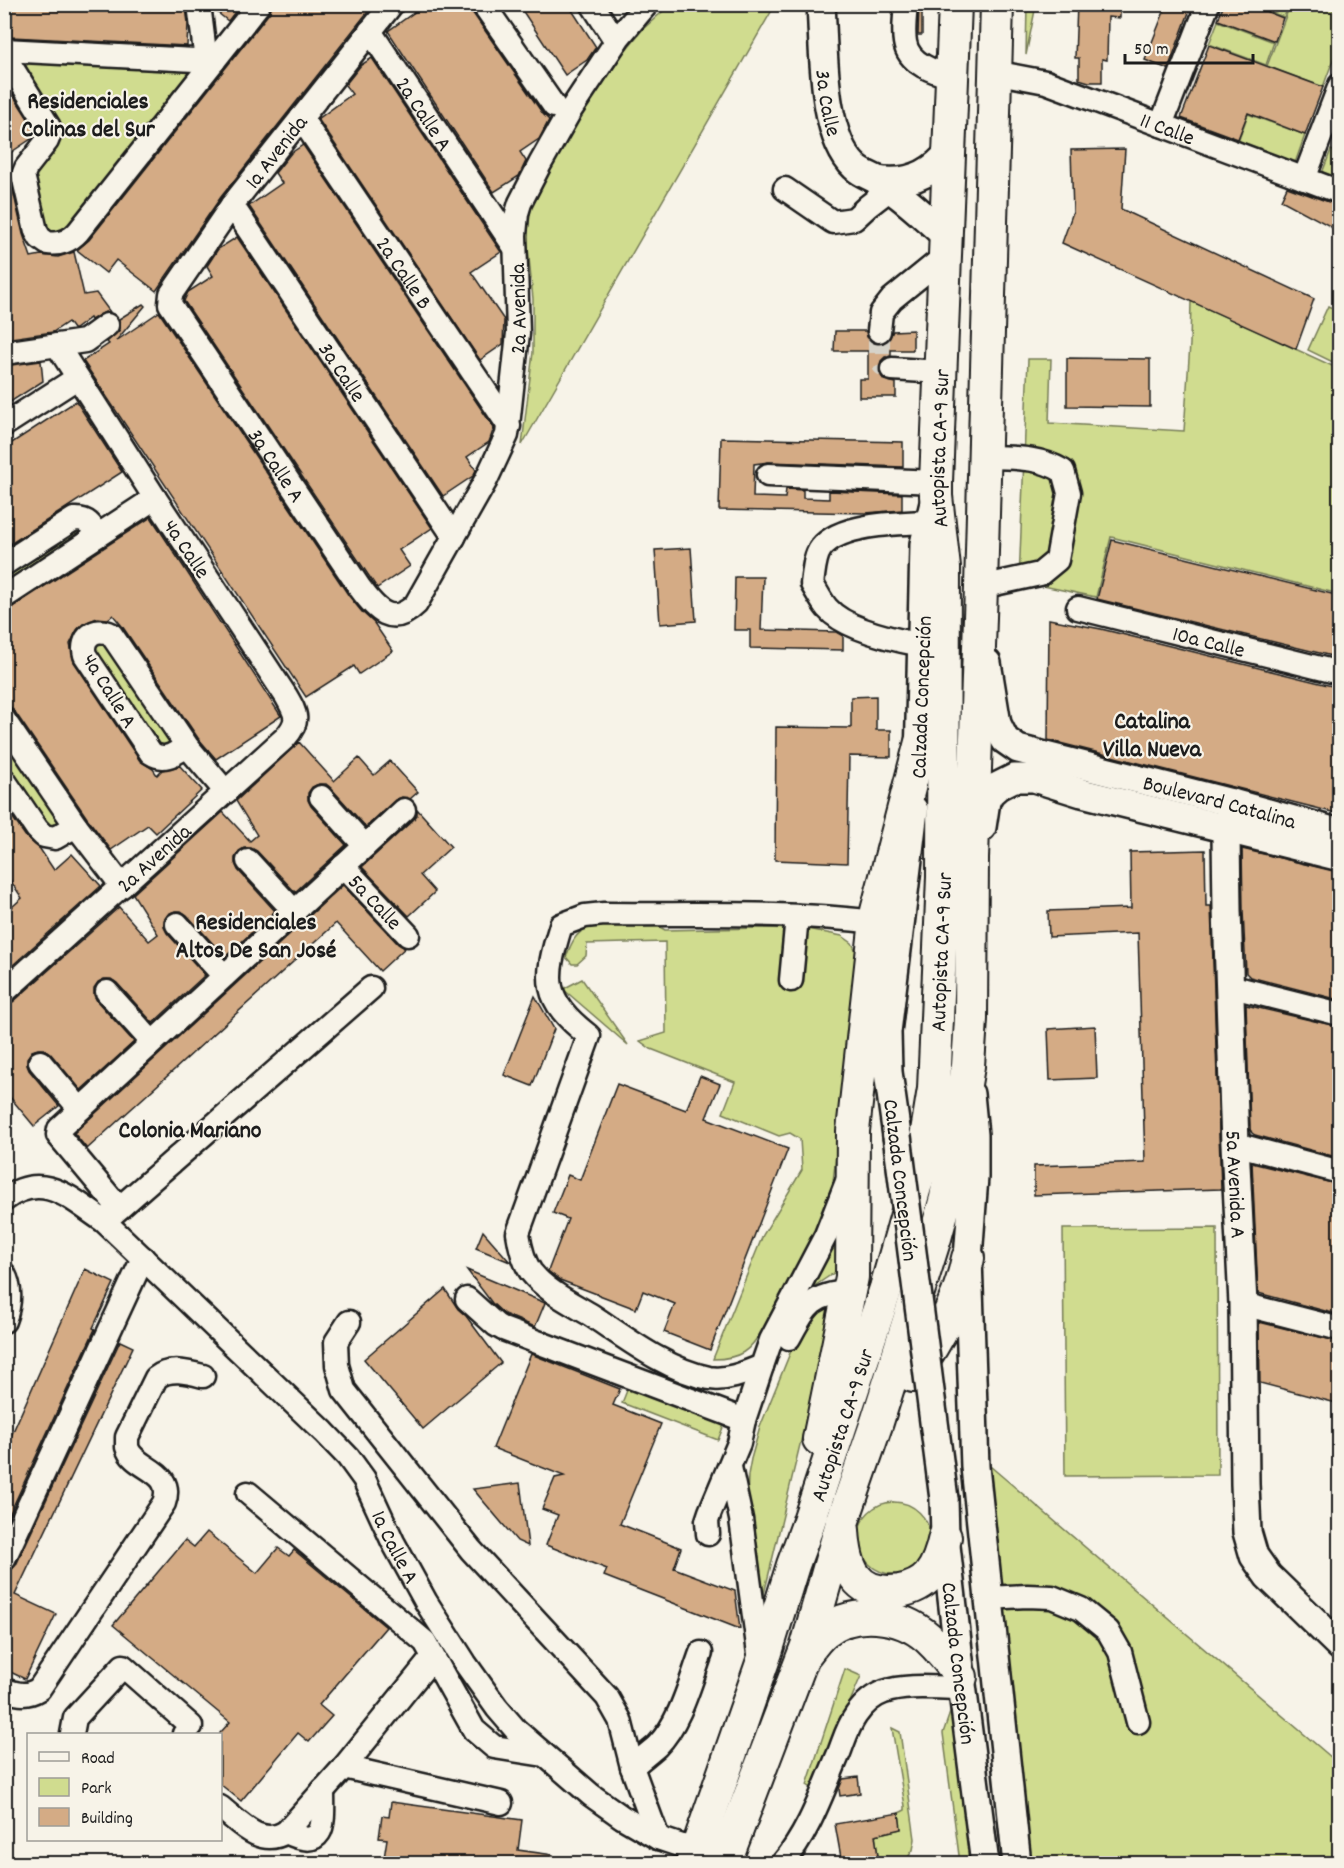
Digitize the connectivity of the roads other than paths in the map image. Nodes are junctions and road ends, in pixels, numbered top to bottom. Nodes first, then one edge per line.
1 (199, 4) edge
2 (259, 4) edge
3 (392, 4) edge
4 (483, 4) edge
5 (592, 4) edge
6 (647, 4) edge
7 (821, 4) edge
8 (906, 4) edge
9 (955, 4) edge
10 (997, 4) edge
11 (1208, 4) edge
12 (370, 32) junction
13 (616, 41) junction
14 (4, 50) edge
15 (44, 53) junction
16 (4, 55) edge
17 (210, 61) junction
18 (994, 72) junction
19 (18, 76) junction
20 (952, 77) junction
21 (1340, 85) edge
22 (554, 106) dead end
23 (301, 118) junction
24 (1161, 125) junction
25 (949, 152) junction
26 (1304, 178) junction
27 (884, 185) junction
28 (785, 189) dead end
29 (1340, 192) edge
30 (524, 194) junction
31 (480, 195) junction
32 (232, 205) junction
33 (945, 246) junction
34 (515, 248) junction
35 (170, 304) joint
36 (107, 325) dead end
37 (879, 331) tunnel mouth
38 (57, 345) junction
39 (4, 353) edge
40 (892, 369) dead end
41 (941, 372) junction
42 (78, 378) junction
43 (4, 425) edge
44 (509, 426) junction
45 (985, 458) junction
46 (768, 475) dead end
47 (155, 498) junction
48 (934, 500) junction
49 (98, 536) junction
50 (454, 537) junction
51 (4, 564) edge
52 (981, 587) junction
53 (4, 597) edge
54 (1078, 608) dead end
55 (395, 616) joint
56 (980, 630) junction
57 (922, 645) junction
58 (1340, 673) edge
59 (296, 719) joint
60 (4, 720) edge
61 (921, 742) junction
62 (187, 746) junction
63 (1083, 765) junction
64 (4, 780) edge
65 (1074, 790) junction
66 (226, 792) junction
67 (321, 797) dead end
68 (404, 810) dead end
69 (1230, 815) junction
70 (76, 826) junction
71 (365, 846) junction
72 (1339, 847) edge
73 (972, 859) junction
74 (248, 861) dead end
75 (343, 866) junction
76 (122, 885) junction
77 (294, 911) junction
78 (797, 916) junction
79 (876, 922) junction
80 (177, 924) dead end
81 (408, 935) dead end
82 (224, 976) junction
83 (791, 980) dead end
84 (1229, 986) junction
85 (371, 988) dead end
86 (4, 992) edge
87 (107, 992) dead end
88 (1340, 1014) edge
89 (152, 1042) junction
90 (40, 1062) dead end
91 (968, 1066) junction
92 (80, 1109) junction
93 (1235, 1144) junction
94 (852, 1169) junction
95 (1340, 1172) edge
96 (4, 1200) edge
97 (112, 1215) junction
98 (143, 1258) junction
99 (968, 1258) junction
100 (4, 1274) edge
101 (849, 1292) junction
102 (467, 1299) dead end
103 (1243, 1304) junction
104 (4, 1321) edge
105 (349, 1322) dead end
106 (1340, 1329) edge
107 (765, 1360) junction
108 (203, 1376) dead end
109 (744, 1420) junction
110 (877, 1422) junction
111 (730, 1467) junction
112 (248, 1493) dead end
113 (842, 1523) junction
114 (708, 1534) dead end
115 (945, 1537) junction
116 (4, 1559) edge
117 (793, 1565) junction
118 (989, 1598) junction
119 (1340, 1646) edge
120 (701, 1653) dead end
121 (433, 1657) junction
122 (802, 1659) junction
123 (760, 1667) junction
124 (962, 1682) junction
125 (4, 1690) edge
126 (1137, 1722) dead end
127 (72, 1733) edge
128 (185, 1733) edge
129 (544, 1755) junction
130 (344, 1767) junction
131 (632, 1767) junction
132 (501, 1803) dead end
133 (222, 1809) edge
134 (658, 1838) junction
135 (704, 1859) edge
136 (782, 1863) edge
137 (985, 1863) edge
138 (1017, 1863) edge

1 - 17 street
2 - 17 street
3 - 12 street, 1a Avenida
4 - 22 street
5 - 13 street
6 - 13 street, 2a Avenida
7 - 27 main road, 3a Calle
8 - 20 street
9 - 20 highway, Autopista CA-9 Sur
10 - 18 highway, Autopista CA-9 Sur
11 - 24 street
12 - 23 street, 1a Avenida
12 - 31 street, 2a Calle A
13 - 30 street, 2a Avenida
14 - 15 street
15 - 17 street
15 - 19 street
16 - 19 street
17 - 19 street
18 - 24 street, 11 Calle
18 - 45 highway, Autopista CA-9 Sur
20 - 25 highway, Autopista CA-9 Sur
21 - 26 street
23 - 32 street, 1a Avenida
23 - 44 street, 2a Calle B
24 - 26 street, 11 Calle
25 - 27 main road
25 - 33 highway, Autopista CA-9 Sur
26 - 29 street, 11 Calle
27 - 28 street
27 - 33 main road, 3a Calle
30 - 31 street
30 - 34 street, 2a Avenida
31 - 34 street, 2a Calle A
32 - 35 street, 1a Avenida
32 - 50 street, 3a Calle
33 - 37 street
33 - 41 highway, Autopista CA-9 Sur
34 - 44 street, 2a Avenida
35 - 55 street, 3a Calle A
36 - 38 street
38 - 39 street
38 - 42 street, 4a Calle
40 - 41 street
41 - 48 highway, Autopista CA-9 Sur
42 - 43 street
42 - 47 street, 4a Calle
44 - 50 street, 2a Avenida
45 - 52 highway, Autopista CA-9 Sur
45 - 52 street
46 - 48 street
47 - 49 street
47 - 59 street, 4a Calle
48 - 57 main road, Calzada Concepción
48 - 57 street
48 - 117 highway, Autopista CA-9 Sur
49 - 51 street
49 - 53 street
50 - 55 street, 2a Avenida
52 - 56 highway, Autopista CA-9 Sur
54 - 58 street, 10a Calle
56 - 63 main road, Boulevard Catalina
56 - 73 highway, Autopista CA-9 Sur
57 - 61 main road, Calzada Concepción
59 - 66 street, 2a Avenida
60 - 70 street
61 - 79 highway
61 - 115 main road, Calzada Concepción, bridge
62 - 62 street, 4a Calle A
62 - 66 street, 4a Calle A
63 - 65 street
63 - 69 main road, Boulevard Catalina
64 - 70 street
65 - 69 main road, Boulevard Catalina
65 - 73 main road, Boulevard Catalina
66 - 76 street, 2a Avenida
67 - 71 street
68 - 71 street
69 - 72 main road, Boulevard Catalina
69 - 84 main road, 5a Avenida A
70 - 76 street
71 - 75 street
73 - 91 highway, Autopista CA-9 Sur
74 - 77 street
75 - 77 street
75 - 81 street, 5a Calle
76 - 86 street, 2a Avenida
77 - 82 street
78 - 79 street
78 - 83 street
78 - 107 street
79 - 94 highway
80 - 82 street
82 - 89 street
84 - 88 street
84 - 93 main road, 5a Avenida A
85 - 97 street
87 - 89 street
89 - 92 street
90 - 92 street
91 - 99 main road, Calzada Concepción
91 - 110 highway, Autopista CA-9 Sur
92 - 97 street
93 - 95 street
93 - 103 main road, 5a Avenida A
94 - 101 highway
94 - 107 street
96 - 97 street
97 - 98 street, 1a Calle A
98 - 116 street
98 - 129 street, 1a Calle A
99 - 110 highway
99 - 118 main road, Calzada Concepción
100 - 104 street
101 - 107 street
101 - 117 highway
102 - 109 street
103 - 106 street
103 - 119 main road, 5a Avenida A
105 - 131 street
107 - 109 street
108 - 125 street
109 - 111 street
110 - 113 highway, Autopista CA-9 Sur
111 - 114 street
111 - 123 street
112 - 121 street
113 - 115 highway
113 - 122 highway, Autopista CA-9 Sur
115 - 124 main road, Calzada Concepción
117 - 123 highway, Autopista CA-9 Sur
118 - 126 street
118 - 138 main road, Calzada Concepción
120 - 131 street
121 - 129 street
121 - 130 street
122 - 124 highway
122 - 135 highway, Autopista CA-9 Sur
123 - 135 highway, Autopista CA-9 Sur
124 - 136 street
124 - 137 main road, Calzada Concepción
127 - 128 street
129 - 134 street, 1a Calle A
130 - 132 street
130 - 133 street
131 - 134 street
134 - 135 street, 1a Calle A

